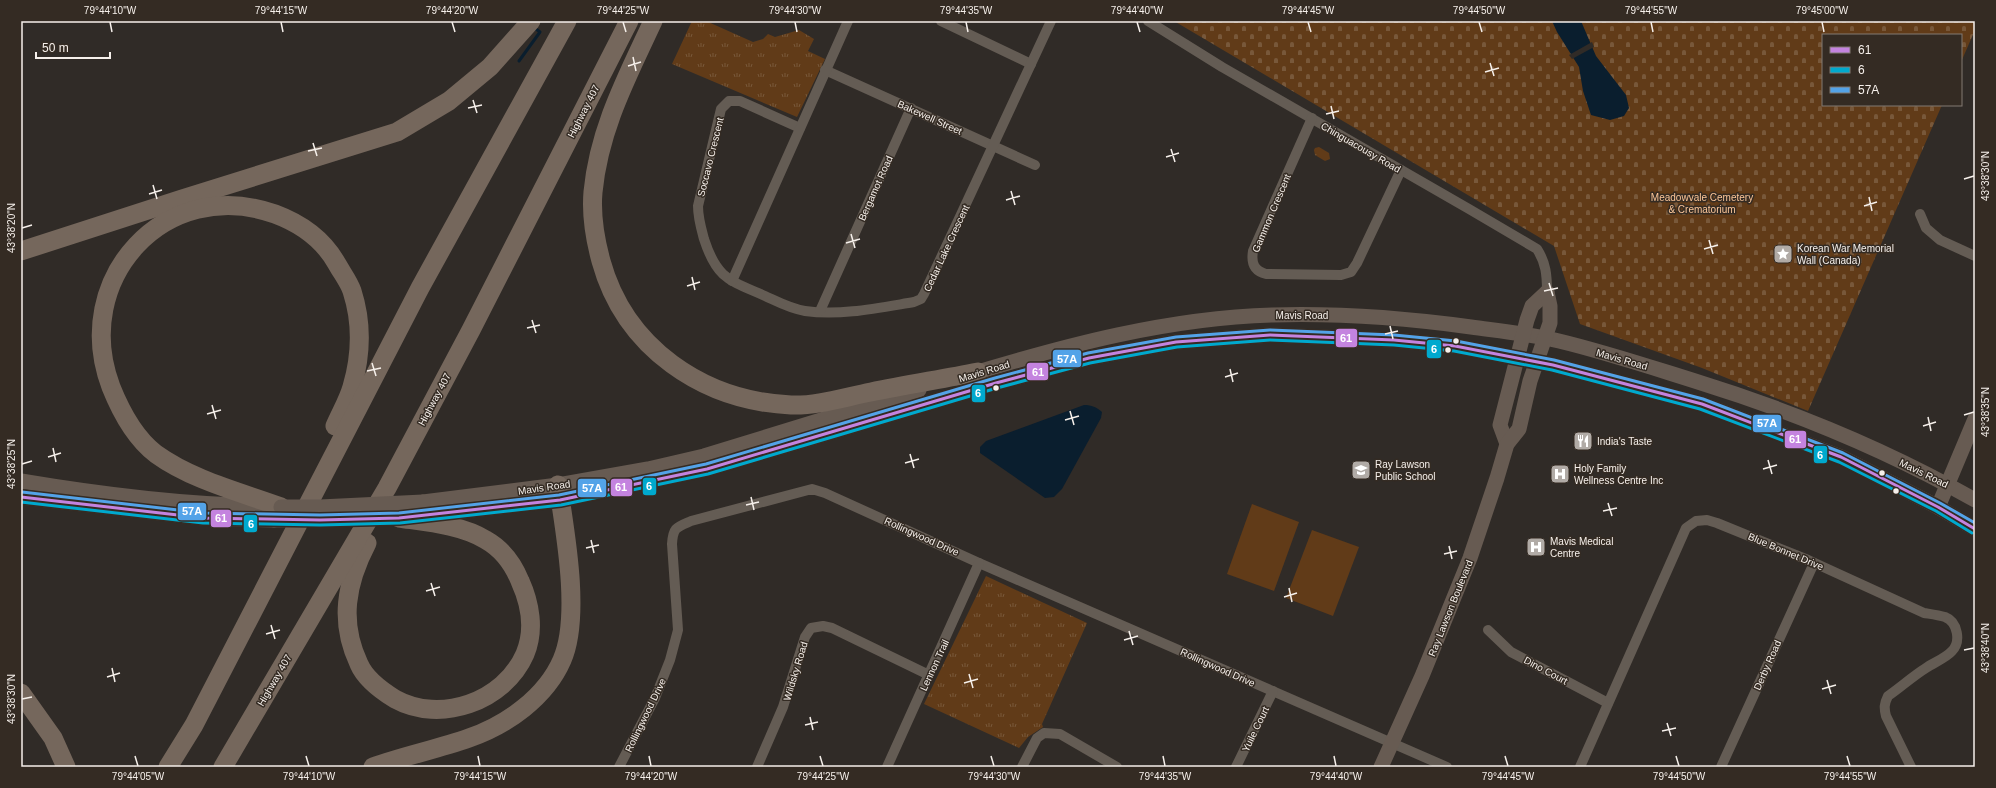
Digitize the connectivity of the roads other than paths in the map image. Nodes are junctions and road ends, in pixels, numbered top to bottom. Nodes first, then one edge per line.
1 (532, 21) edge
2 (567, 21) edge
3 (629, 21) edge
4 (654, 21) edge
5 (848, 21) edge
6 (941, 21) edge
7 (1051, 21) edge
8 (1148, 21) edge
9 (1031, 64) junction
10 (825, 70) junction
11 (911, 108) junction
12 (1312, 118) junction
13 (800, 128) junction
14 (994, 145) junction
15 (1035, 165) dead end
16 (1401, 170) junction
17 (1920, 214) dead end
18 (21, 251) edge
19 (1975, 256) edge
20 (732, 281) junction
21 (1547, 292) junction
22 (820, 311) junction
23 (1524, 335) junction
24 (1544, 338) junction
25 (1518, 358) junction
26 (1536, 362) junction
27 (978, 372) junction
28 (1975, 419) edge
29 (1506, 444) junction
30 (21, 481) edge
31 (1948, 485) junction
32 (387, 488) junction
33 (314, 490) junction
34 (559, 493) junction
35 (21, 497) edge
36 (1975, 500) edge
37 (1938, 507) junction
38 (278, 513) junction
39 (399, 518) junction
40 (1975, 529) edge
41 (980, 563) junction
42 (1814, 563) junction
43 (1488, 630) dead end
44 (929, 675) junction
45 (1273, 691) junction
46 (21, 693) edge
47 (1608, 703) junction
48 (1392, 744) junction
49 (1724, 766) edge
50 (66, 767) edge
51 (168, 767) edge
52 (223, 767) edge
53 (373, 767) edge
54 (619, 767) edge
55 (757, 767) edge
56 (887, 767) edge
57 (1022, 767) edge
58 (1117, 767) edge
59 (1236, 767) edge
60 (1381, 767) edge
61 (1447, 767) edge
62 (1580, 767) edge
63 (1911, 767) edge

1 - 18 highway
2 - 33 highway
3 - 32 highway, Highway 407
4 - 27 highway
5 - 10 street
6 - 9 street
7 - 9 street, Cedar Lake Crescent
8 - 12 street, Chinguacousy Road
9 - 14 street, Cedar Lake Crescent
10 - 11 street, Bakewell Street
10 - 13 street
11 - 14 street, Bakewell Street
11 - 22 street, Bergamot Road
12 - 16 street, Chinguacousy Road
12 - 16 street, Gammon Crescent
13 - 20 street
13 - 20 street, Soccavo Crescent
14 - 15 street, Bakewell Street
14 - 22 street, Cedar Lake Crescent
16 - 21 street, Chinguacousy Road
17 - 19 street
20 - 22 street, Cedar Lake Crescent
21 - 23 main road
21 - 24 main road, Ray Lawson Boulevard
23 - 24 main road, Mavis Road
23 - 25 main road
23 - 27 main road, Mavis Road
24 - 26 main road, Ray Lawson Boulevard
24 - 31 main road, Mavis Road
25 - 26 main road, Mavis Road
25 - 29 main road
25 - 34 main road, Mavis Road
26 - 29 main road, Ray Lawson Boulevard
26 - 37 main road, Mavis Road
27 - 34 main road, Mavis Road
28 - 31 main road
29 - 48 main road, Ray Lawson Boulevard
30 - 38 main road, Mavis Road
31 - 36 main road, Mavis Road
31 - 37 main road
32 - 39 highway
32 - 52 highway, Highway 407
33 - 38 highway
33 - 51 highway
34 - 38 main road, Mavis Road, bridge
34 - 39 main road, Mavis Road
34 - 53 highway
35 - 38 main road, Mavis Road
37 - 40 main road, Mavis Road
38 - 39 main road, Mavis Road, bridge
41 - 44 street, Lennon Trail
41 - 45 street, Rollingwood Drive
41 - 54 street, Rollingwood Drive
42 - 47 street, Blue Bonnet Drive
42 - 49 street, Derby Road
42 - 63 street, Blue Bonnet Drive
43 - 47 street, Dino Court
44 - 55 street, Wildsky Road
44 - 56 street, Lennon Trail
45 - 48 street, Rollingwood Drive
45 - 59 street, Yuile Court
46 - 50 highway
47 - 62 street, Blue Bonnet Drive
48 - 60 main road, Ray Lawson Boulevard
48 - 61 street, Rollingwood Drive
57 - 58 street

